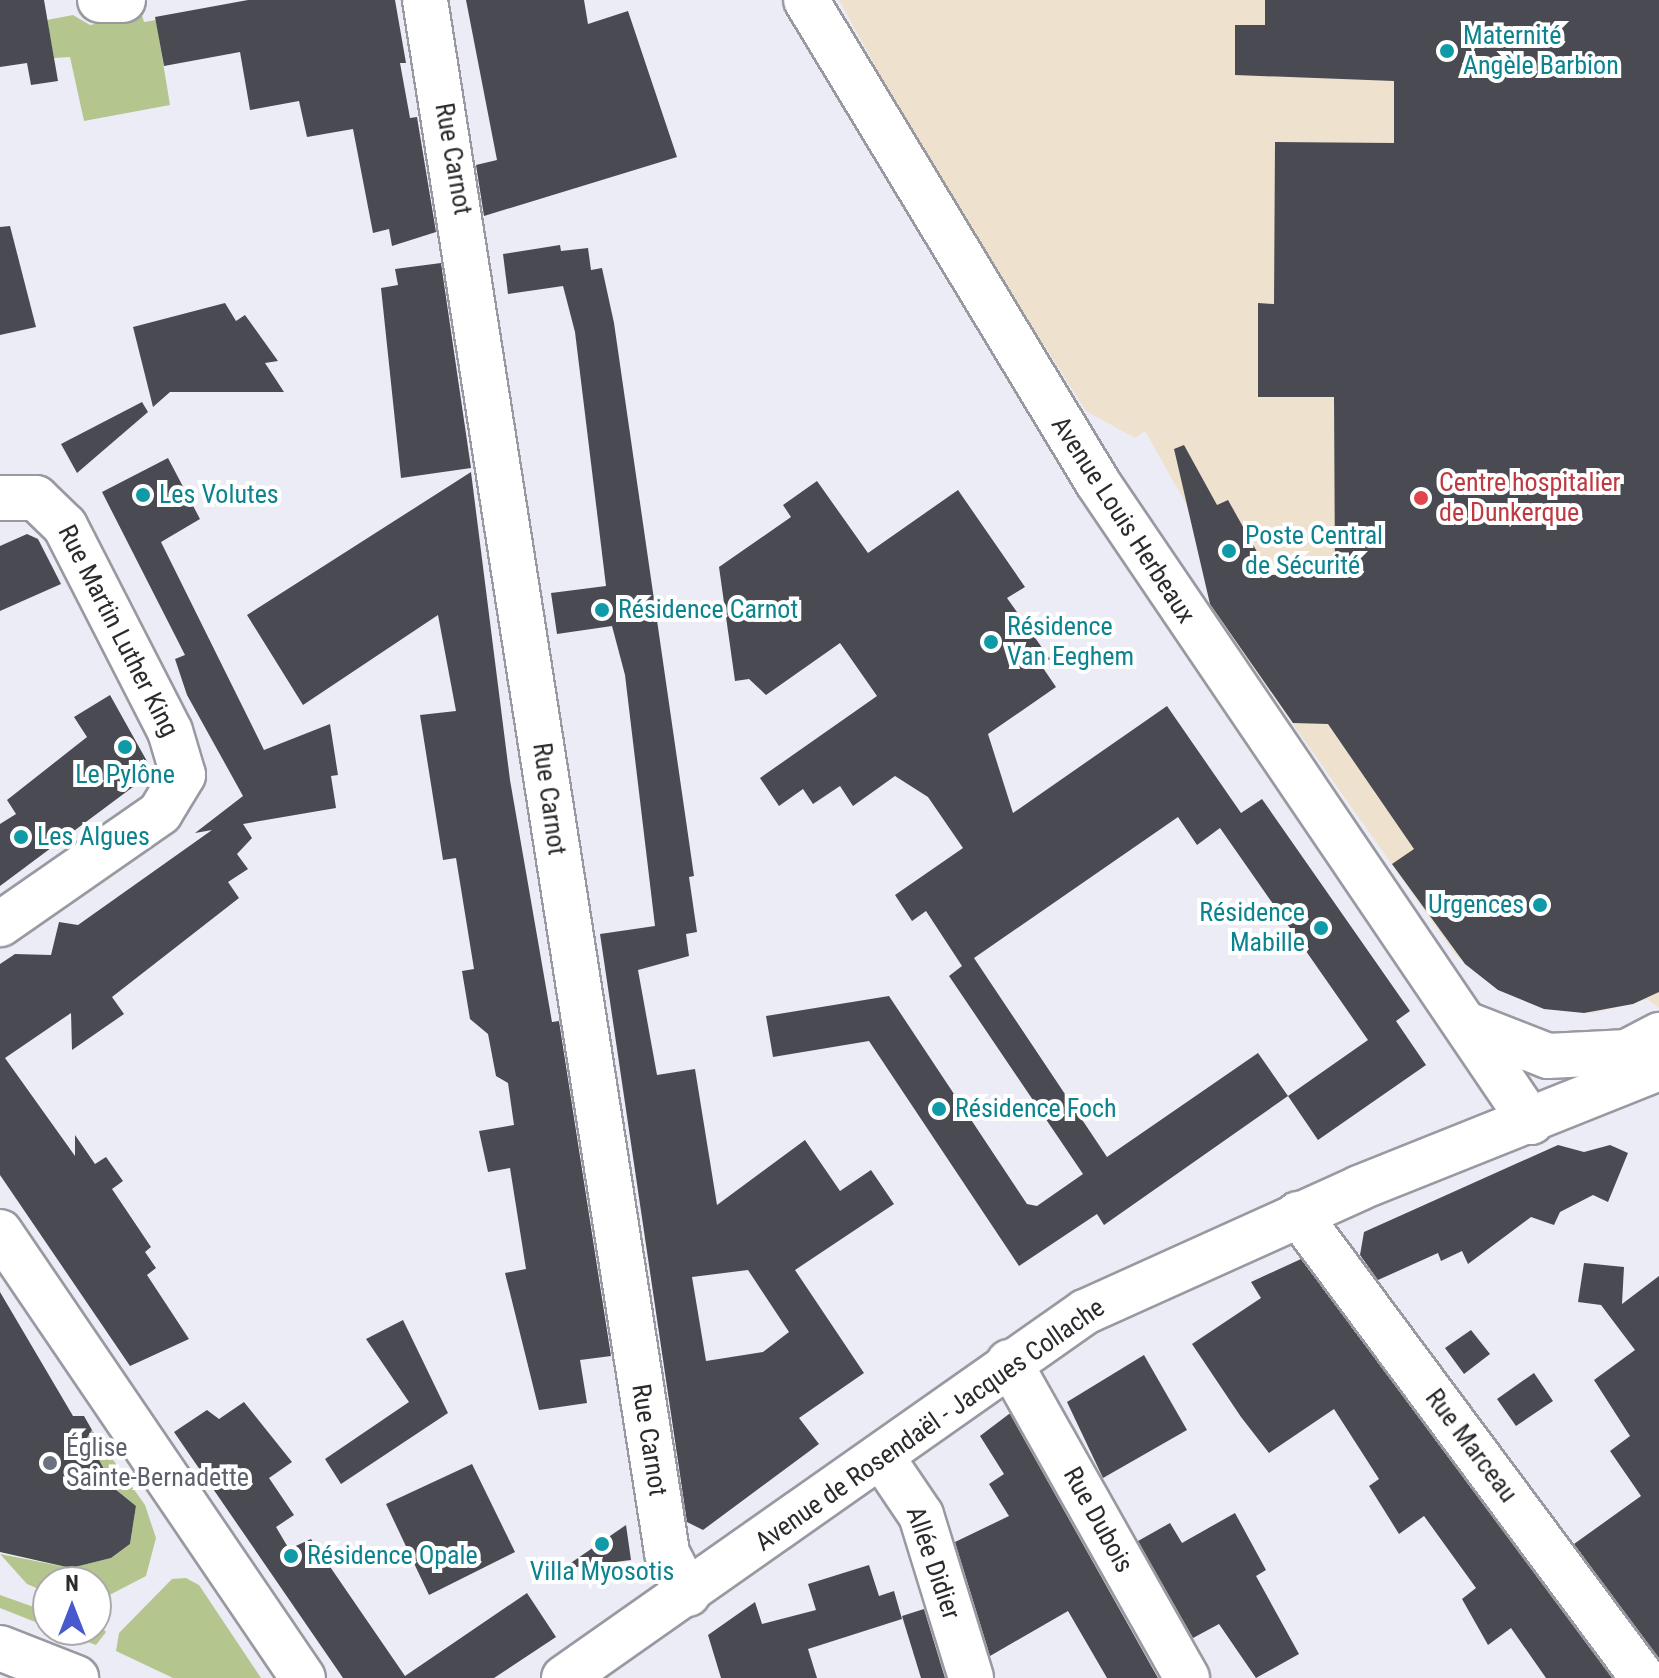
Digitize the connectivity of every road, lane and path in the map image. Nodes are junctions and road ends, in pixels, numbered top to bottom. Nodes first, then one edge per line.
1 (100, 0) edge
2 (123, 0) edge
3 (425, 0) edge
4 (806, 0) edge
5 (18, 498) edge
6 (0, 924) edge
7 (1465, 1024) junction
8 (1649, 1052) edge
9 (1526, 1114) junction
10 (1298, 1214) junction
11 (0, 1232) edge
12 (1009, 1362) junction
13 (881, 1456) junction
14 (688, 1594) junction
15 (0, 1648) edge
16 (76, 1678) edge
17 (303, 1678) edge
18 (564, 1678) edge
19 (971, 1678) edge
20 (1187, 1678) edge
21 (1643, 1678) edge

1 - 2 street
3 - 14 street, Rue Carnot
4 - 7 street, Avenue Louis Herbeaux
5 - 6 street, Rue Martin Luther King
7 - 8 street
7 - 9 street, Avenue Louis Herbeaux
8 - 9 street, Avenue de Rosendaël - Jacques Collache
9 - 10 street, Avenue de Rosendaël - Jacques Collache
10 - 12 street, Avenue de Rosendaël - Jacques Collache
10 - 21 street, Rue Marceau
11 - 17 street
12 - 13 street, Avenue de Rosendaël - Jacques Collache
12 - 20 street, Rue Dubois
13 - 14 street, Avenue de Rosendaël - Jacques Collache
13 - 19 street, Allée Didier
14 - 18 street, Avenue de Rosendaël - Jacques Collache
15 - 16 street

